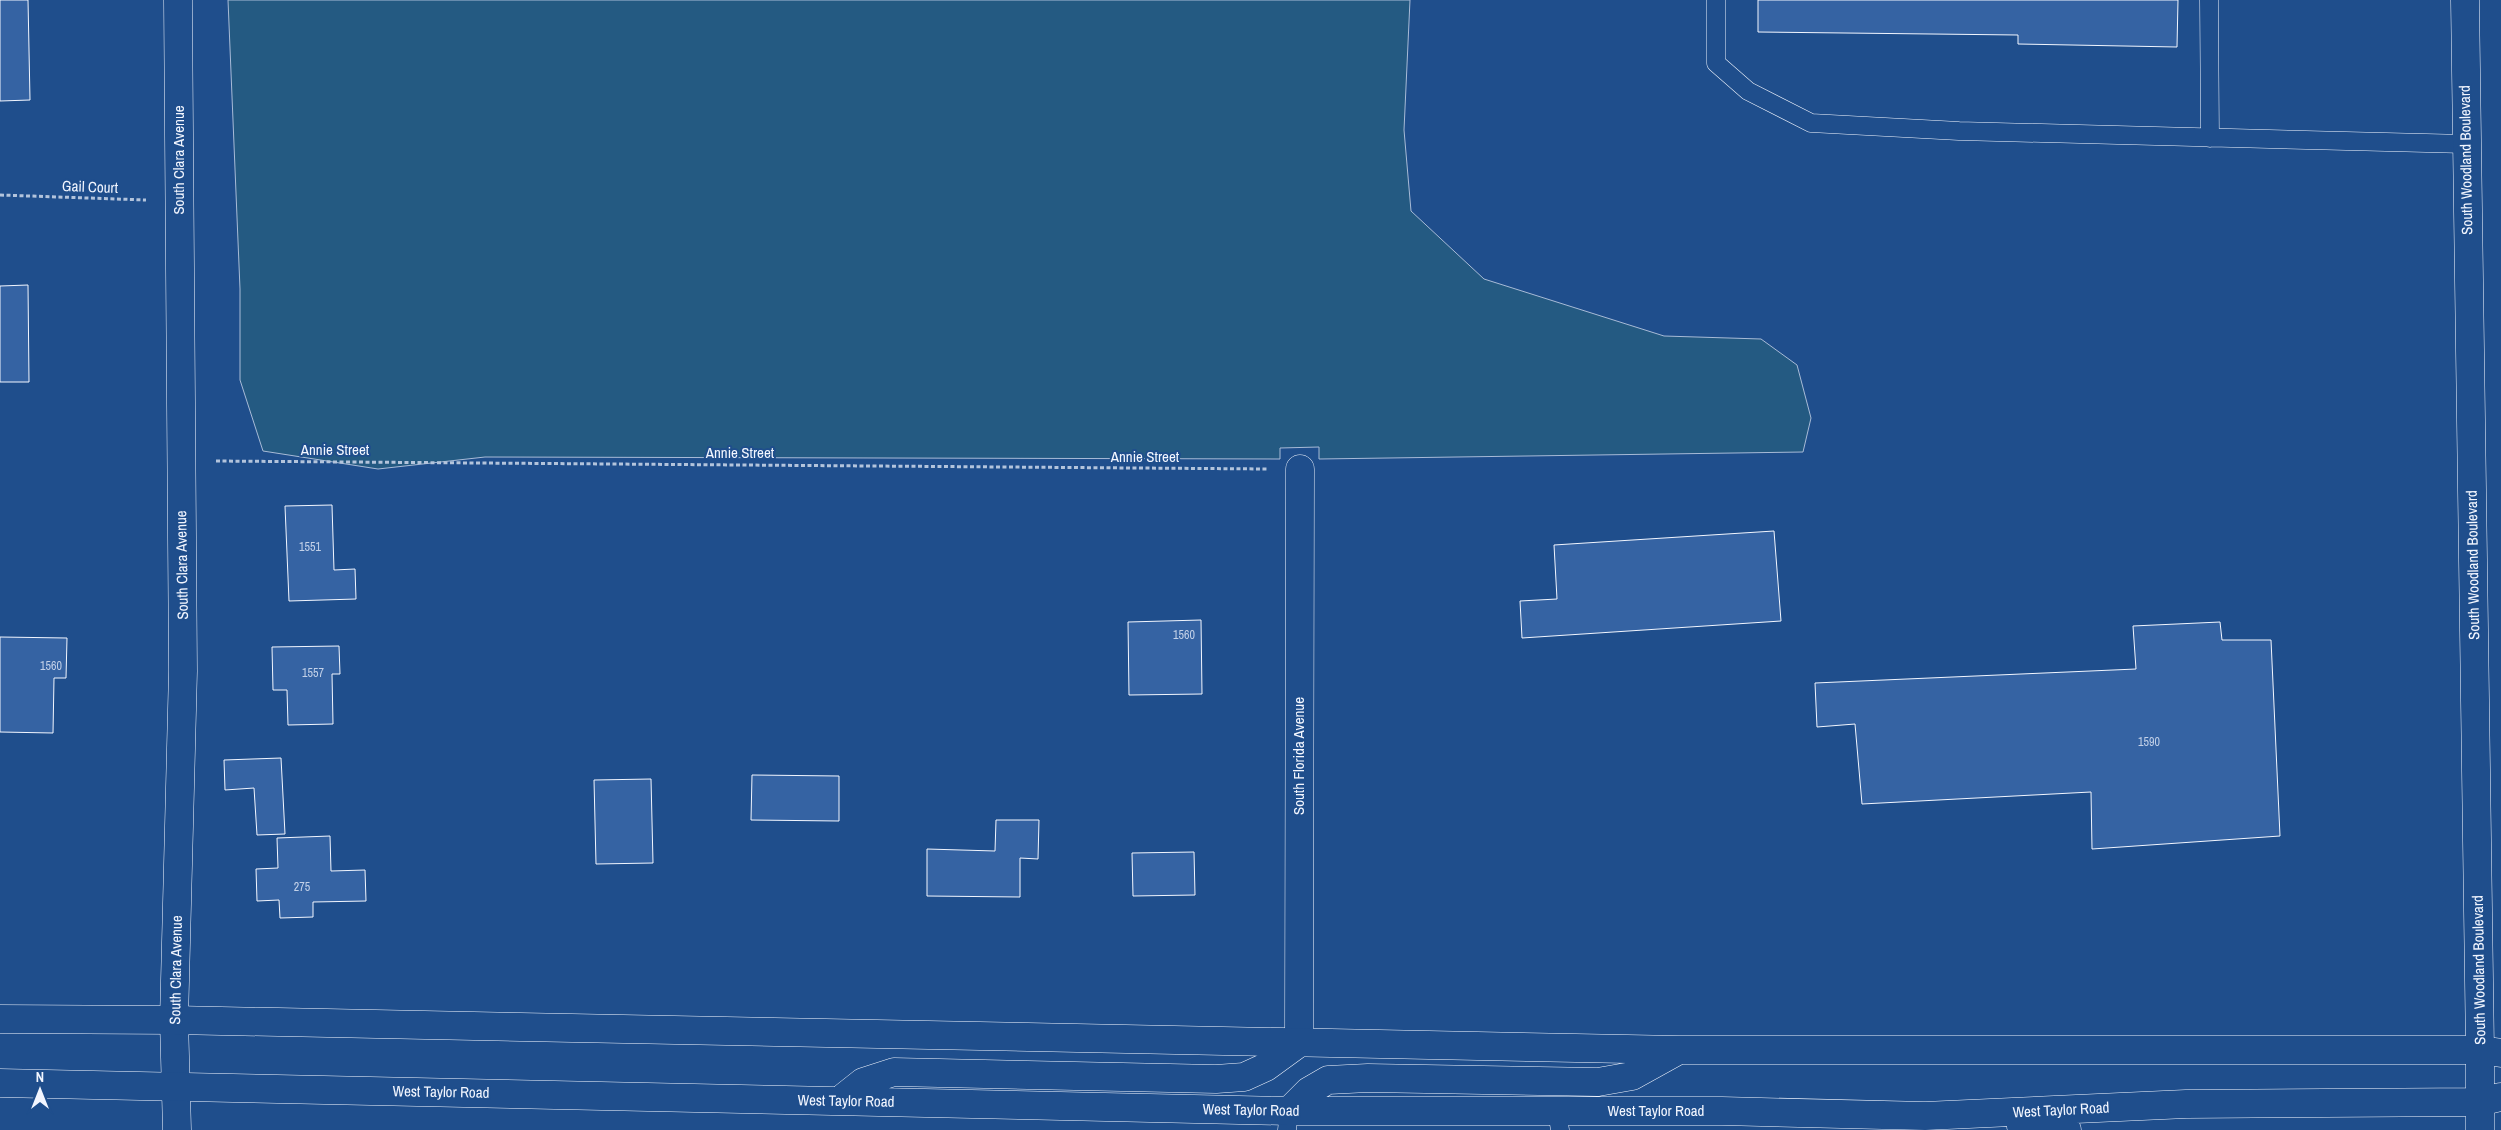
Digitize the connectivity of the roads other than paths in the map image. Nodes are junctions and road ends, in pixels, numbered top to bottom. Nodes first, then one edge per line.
1 (178, 0) edge
2 (1716, 0) edge
3 (2208, 0) edge
4 (2465, 0) edge
5 (2210, 138) junction
6 (2466, 144) junction
7 (1300, 469) road end
8 (0, 1019) edge
9 (174, 1020) junction
10 (1299, 1043) junction
11 (1679, 1050) junction
12 (2491, 1052) edge
13 (0, 1083) edge
14 (176, 1086) junction
15 (2490, 1100) edge
16 (839, 1101) junction
17 (1925, 1116) junction
18 (1288, 1120) edge
19 (1558, 1121) edge
20 (177, 1130) edge
21 (2067, 1130) edge
22 (2480, 1130) edge

1 - 9 main road, South Clara Avenue
2 - 5 lane
3 - 5 lane
4 - 6 main road, South Woodland Boulevard
5 - 6 lane
6 - 12 main road, South Woodland Boulevard
7 - 10 main road, South Florida Avenue
8 - 9 main road
9 - 10 main road
9 - 14 main road, South Clara Avenue
10 - 11 main road
10 - 16 main road
11 - 12 main road
11 - 18 main road
12 - 15 main road, South Woodland Boulevard
13 - 14 main road, West Taylor Road
14 - 16 main road, West Taylor Road
14 - 20 main road, South Clara Avenue
15 - 17 main road, West Taylor Road
15 - 22 main road, South Woodland Boulevard
16 - 18 main road, West Taylor Road
17 - 19 main road, West Taylor Road
17 - 21 main road
18 - 19 main road, West Taylor Road

